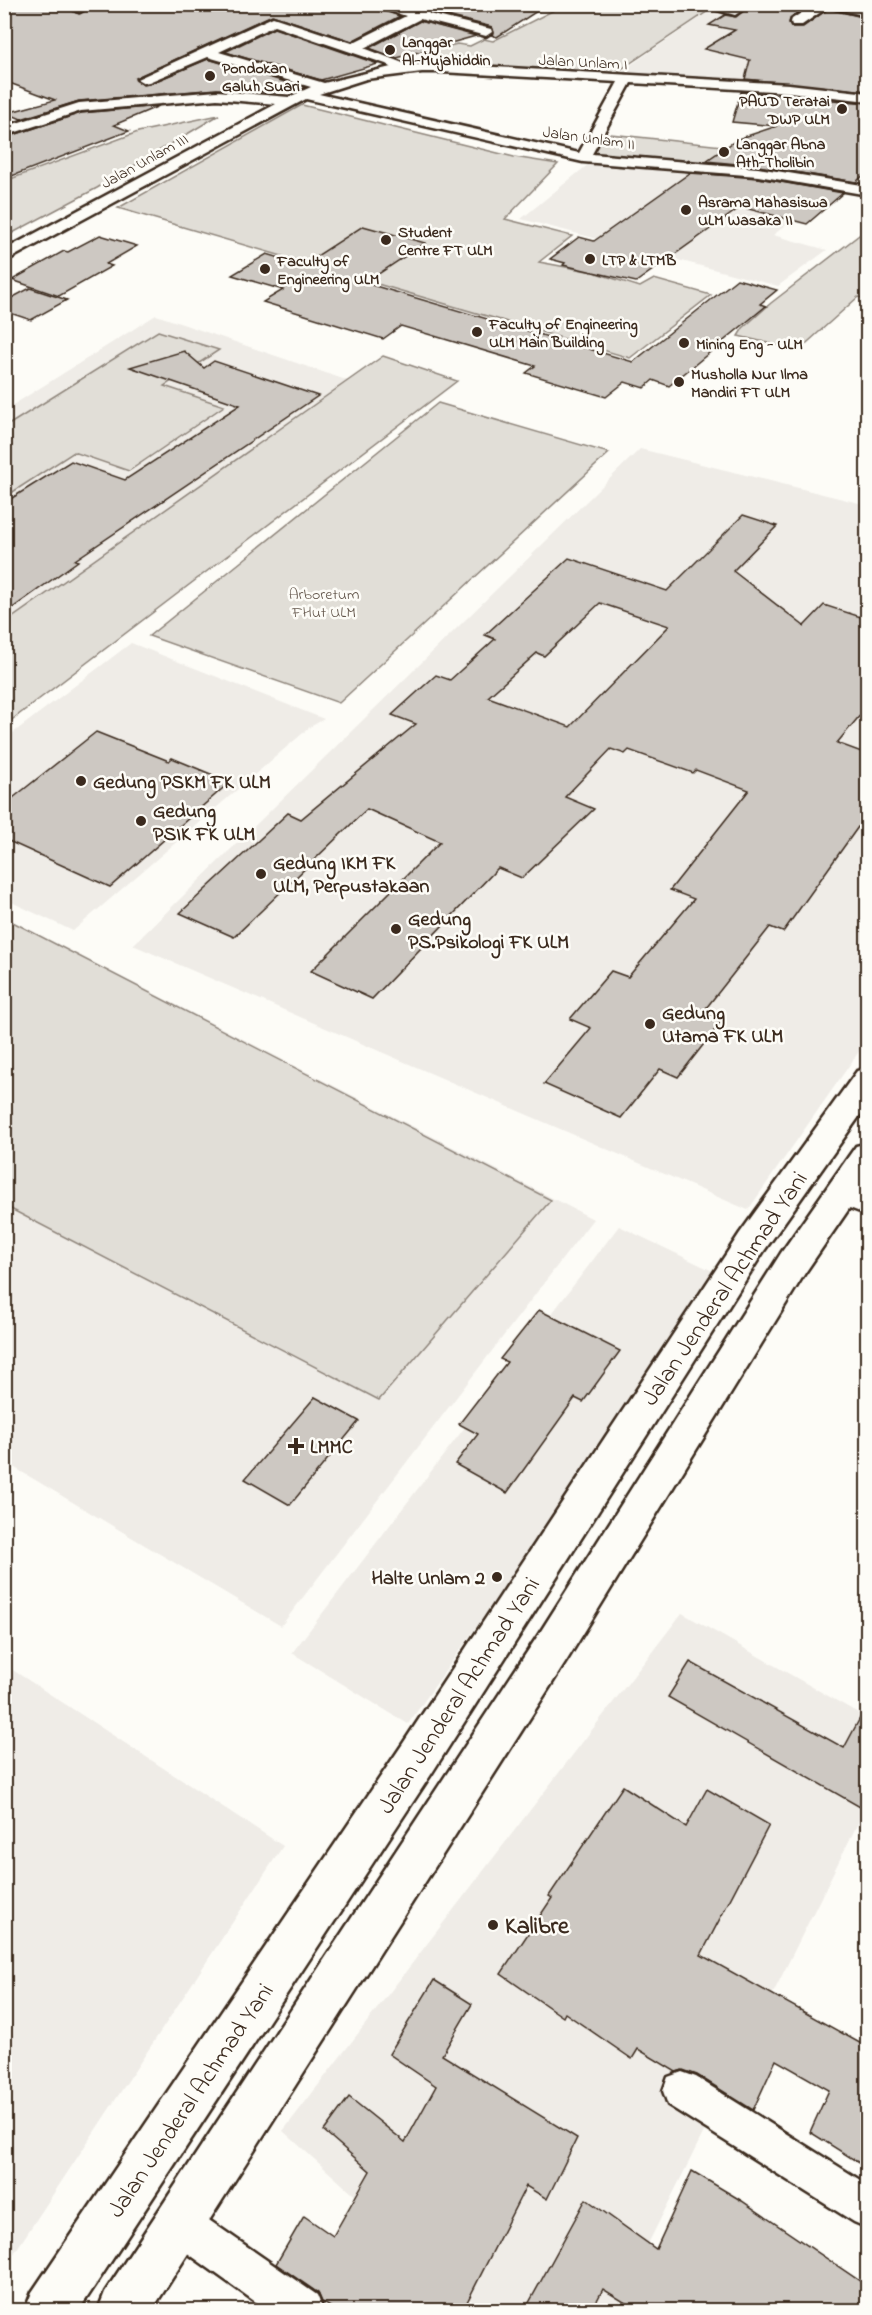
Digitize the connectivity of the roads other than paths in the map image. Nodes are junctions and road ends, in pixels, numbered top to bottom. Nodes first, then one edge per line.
1 (374, 4) edge
2 (438, 4) edge
3 (704, 4) edge
4 (824, 4) edge
5 (832, 4) edge
6 (735, 11) dead end
7 (867, 12) edge
8 (418, 15) junction
9 (797, 22) dead end
10 (486, 32) dead end
11 (353, 48) junction
12 (207, 53) junction
13 (405, 68) junction
14 (144, 79) dead end
15 (625, 81) junction
16 (324, 87) junction
17 (867, 97) edge
18 (300, 98) junction
19 (4, 132) edge
20 (583, 158) junction
21 (867, 191) edge
22 (4, 257) edge
23 (867, 1080) edge
24 (819, 1144) junction
25 (859, 1180) edge
26 (752, 1242) junction
27 (793, 1263) junction
28 (682, 2091) dead end
29 (867, 2208) edge
30 (179, 2223) junction
31 (50, 2310) edge
32 (123, 2310) edge
33 (302, 2310) edge

1 - 8 street
2 - 8 street
3 - 6 street
4 - 9 street
5 - 7 street
8 - 10 street
8 - 11 street
11 - 12 street
11 - 13 street
12 - 14 street
12 - 16 street
13 - 15 street, Jalan Unlam I
13 - 16 street, Jalan Unlam I
15 - 17 street, Jalan Unlam I
15 - 20 street
16 - 18 street, Jalan Unlam I
18 - 19 street, Jalan Unlam II
18 - 20 street, Jalan Unlam II
18 - 22 street, Jalan Unlam III
20 - 21 street, Jalan Unlam II
23 - 24 highway, Jalan Jenderal Achmad Yani
24 - 25 highway
24 - 26 highway, Jalan Jenderal Achmad Yani
25 - 27 highway, Jalan Jenderal Achmad Yani
26 - 27 highway
26 - 31 highway, Jalan Jenderal Achmad Yani
27 - 30 highway, Jalan Jenderal Achmad Yani
28 - 29 street
30 - 32 highway, Jalan Jenderal Achmad Yani
30 - 33 street

